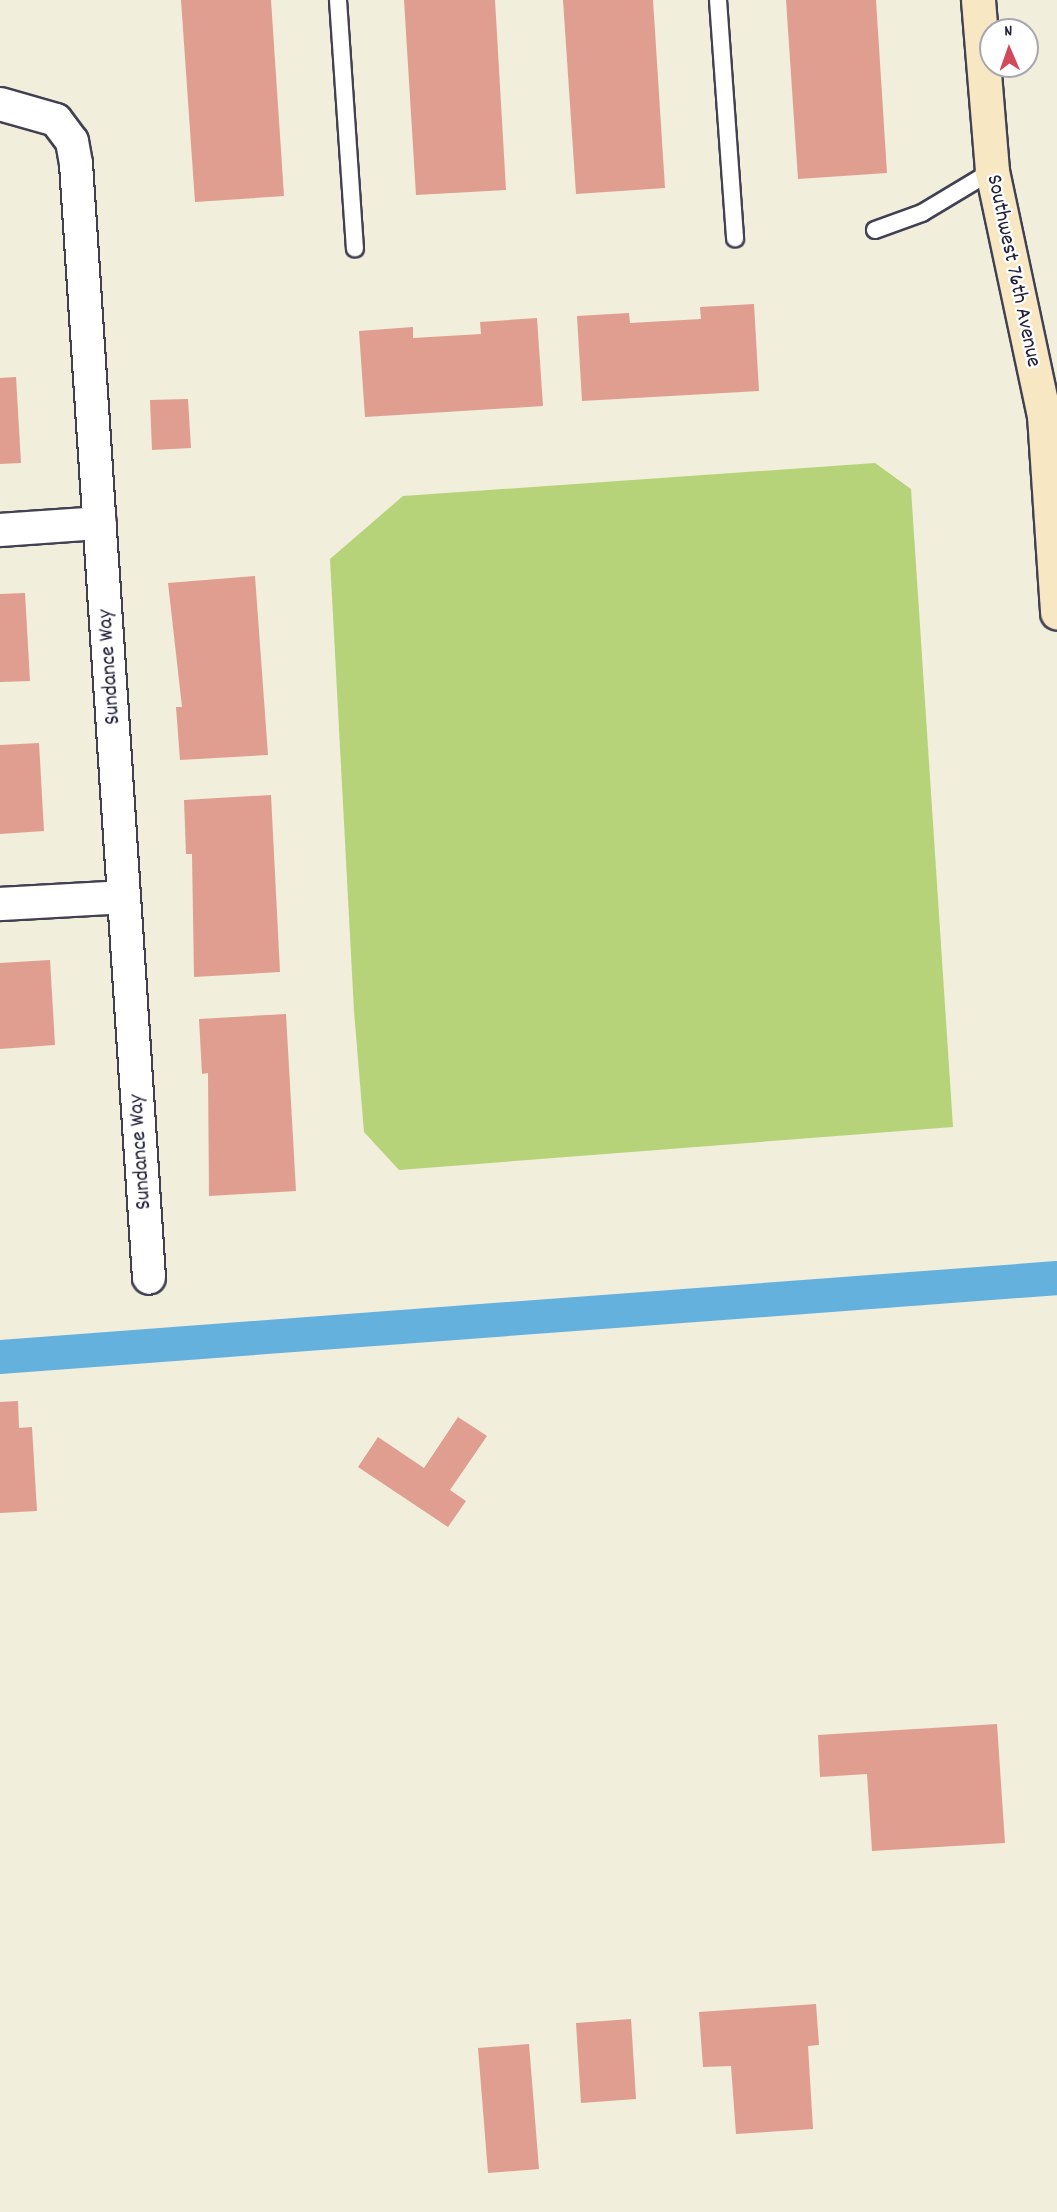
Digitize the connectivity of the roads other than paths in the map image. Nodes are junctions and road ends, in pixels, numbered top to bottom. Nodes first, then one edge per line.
1 (338, 0) edge
2 (718, 0) edge
3 (978, 0) edge
4 (0, 104) edge
5 (992, 171) junction
6 (875, 230) dead end
7 (735, 238) dead end
8 (355, 248) dead end
9 (100, 523) junction
10 (0, 530) edge
11 (1057, 613) edge
12 (124, 897) junction
13 (0, 904) edge
14 (149, 1278) dead end

1 - 8 lane
2 - 7 lane
3 - 5 street, Southwest 76th Avenue
4 - 9 street, Sundance Way
5 - 6 lane
5 - 11 street, Southwest 76th Avenue
9 - 10 street
9 - 12 street, Sundance Way
12 - 13 street
12 - 14 street, Sundance Way

